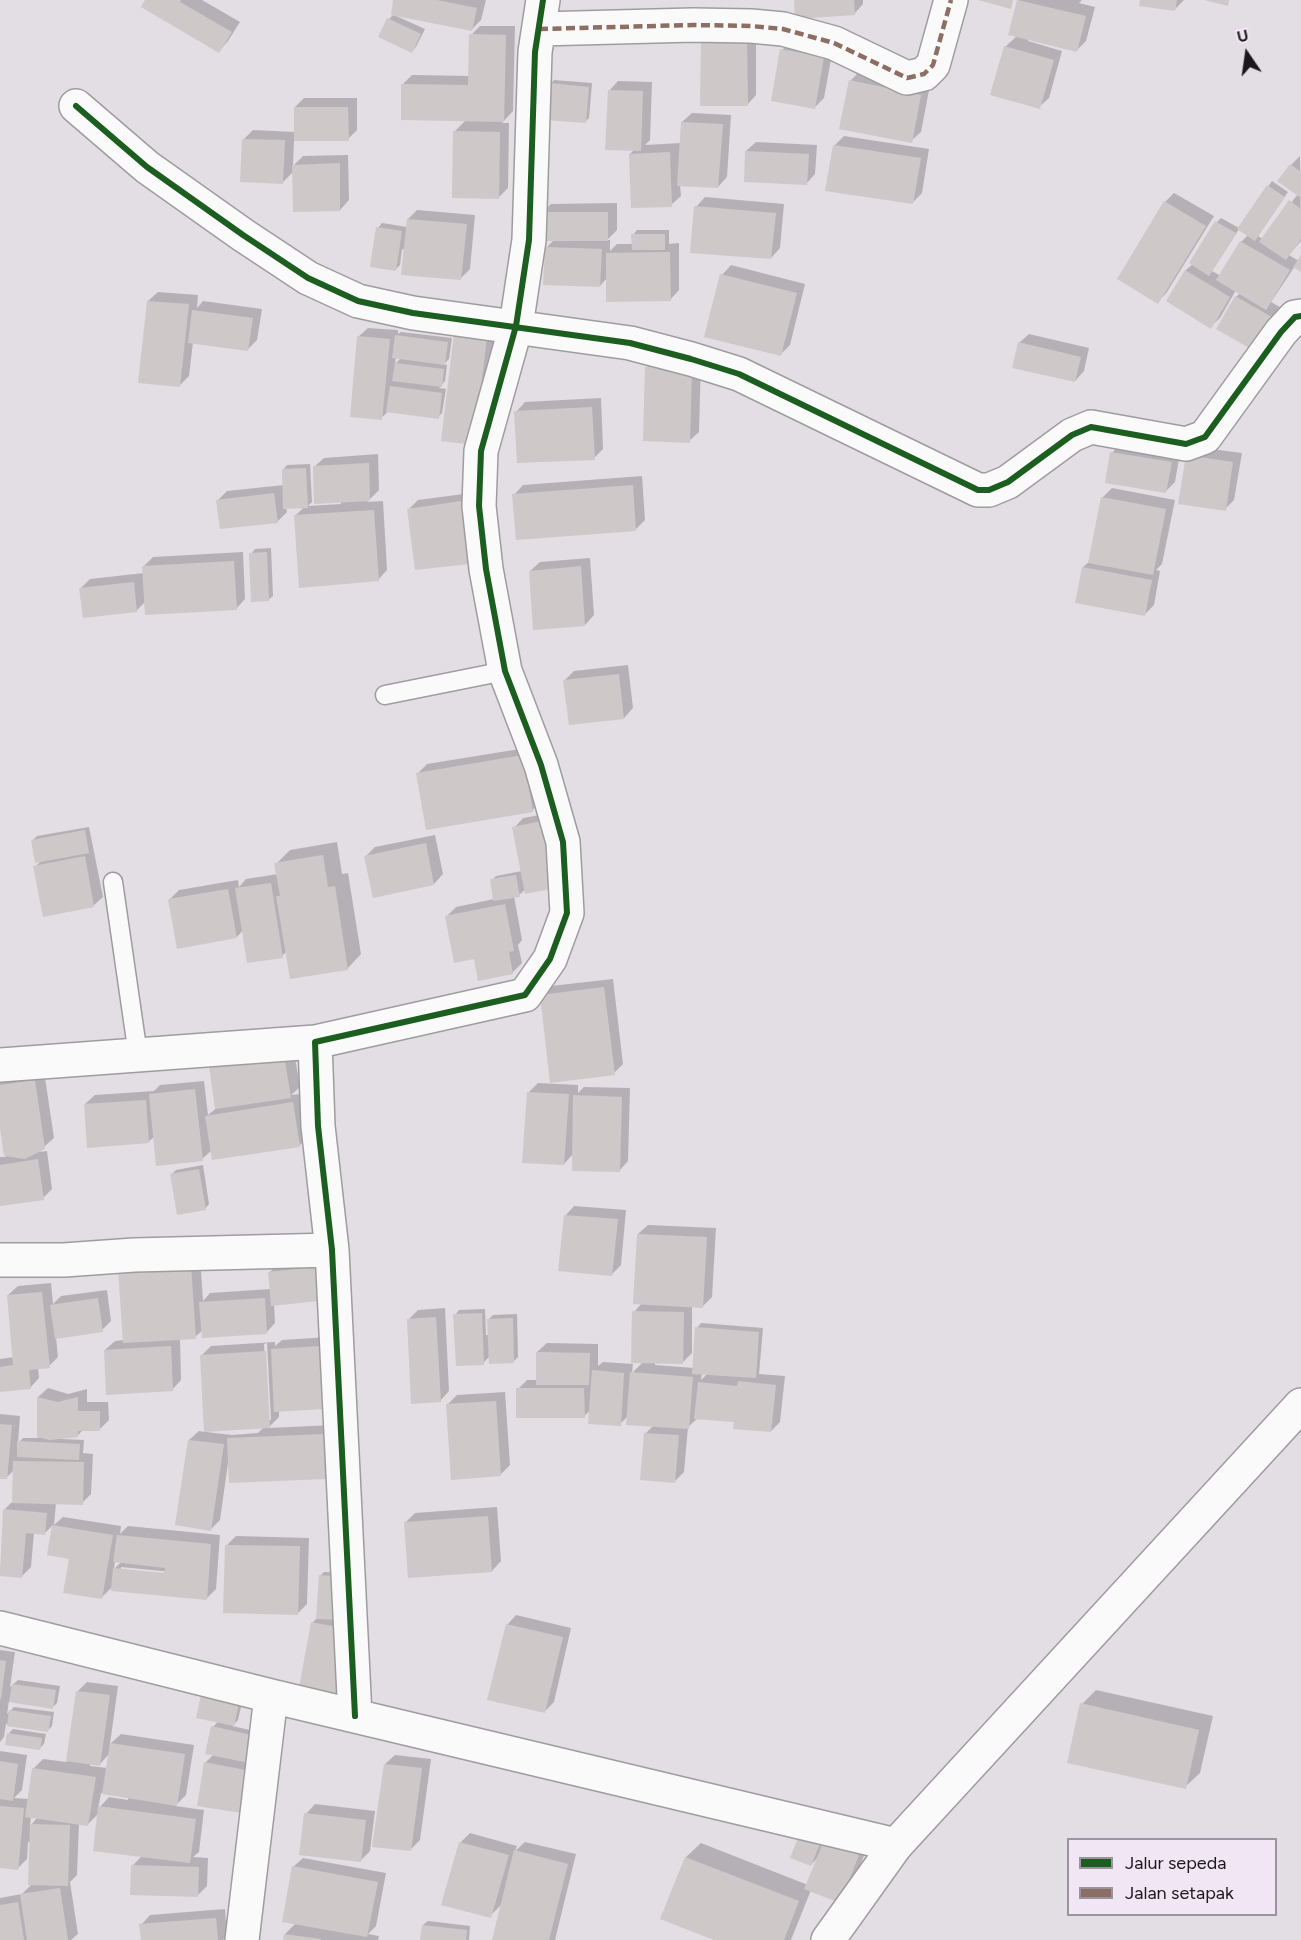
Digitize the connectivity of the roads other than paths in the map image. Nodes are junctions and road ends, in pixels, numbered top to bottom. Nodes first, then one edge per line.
1 (951, 0) edge
2 (541, 14) edge
3 (76, 106) dead end
4 (1301, 316) edge
5 (516, 326) junction
6 (504, 671) junction
7 (385, 695) dead end
8 (113, 882) dead end
9 (315, 1042) junction
10 (138, 1055) junction
11 (0, 1065) edge
12 (332, 1250) junction
13 (0, 1260) edge
14 (1301, 1405) edge
15 (0, 1628) edge
16 (271, 1696) junction
17 (355, 1716) junction
18 (896, 1845) junction
19 (242, 1940) edge
20 (828, 1940) edge

1 - 2 street
2 - 5 street
3 - 5 street
4 - 5 street
5 - 6 street
6 - 7 lane
6 - 9 street
8 - 10 lane
9 - 10 street
9 - 12 street
10 - 11 street
12 - 13 street
12 - 17 street
14 - 18 street
15 - 16 street
16 - 17 street
16 - 19 street
17 - 18 street
18 - 20 street

